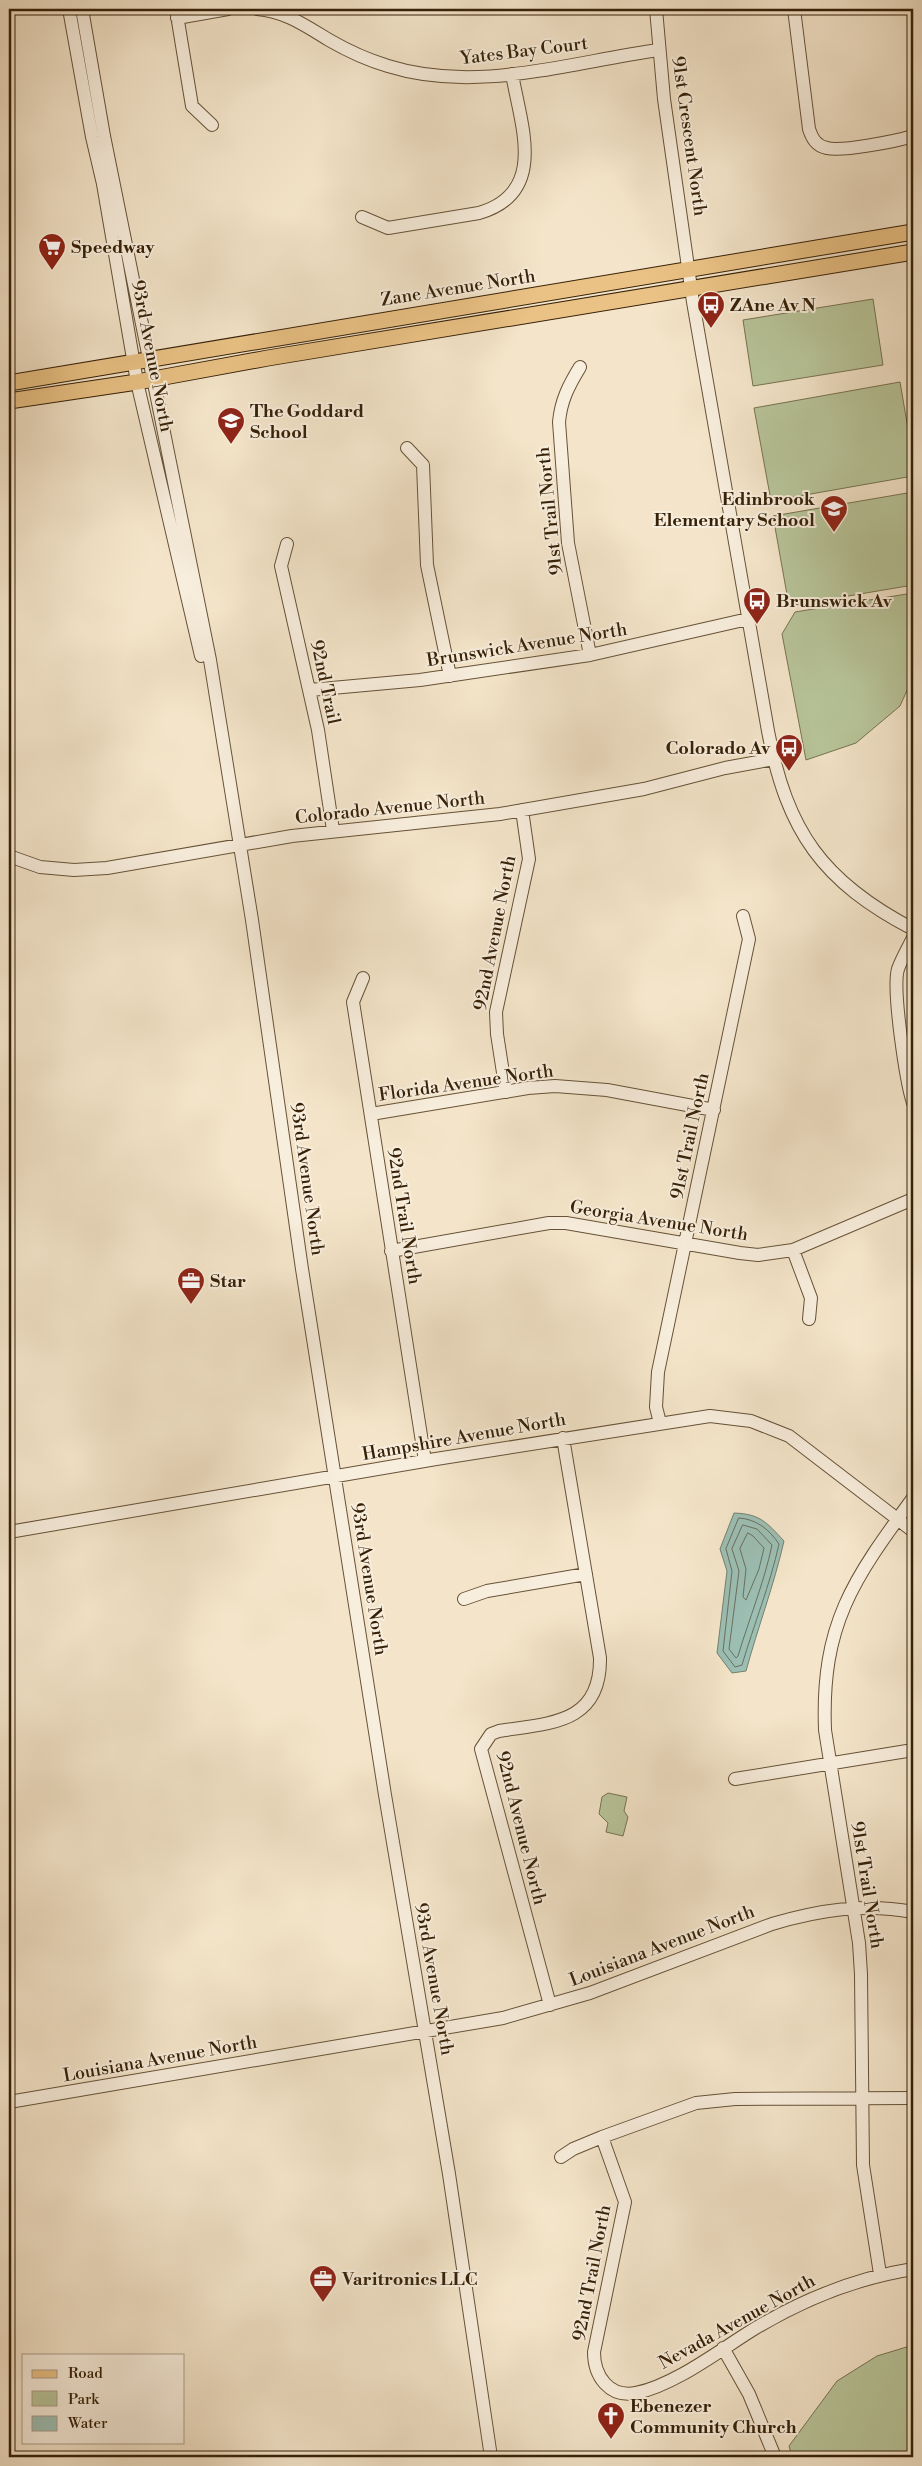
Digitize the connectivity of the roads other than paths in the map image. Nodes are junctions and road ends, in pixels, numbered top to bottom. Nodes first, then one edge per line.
1 (69, 9) edge
2 (82, 9) edge
3 (228, 9) edge
4 (257, 9) edge
5 (656, 9) edge
6 (794, 9) edge
7 (177, 13) edge
8 (659, 50) junction
9 (512, 74) junction
10 (212, 125) dead end
11 (913, 136) edge
12 (362, 217) dead end
13 (913, 232) edge
14 (913, 252) edge
15 (690, 269) junction
16 (691, 288) junction
17 (142, 360) junction
18 (580, 367) dead end
19 (33, 379) junction
20 (153, 379) junction
21 (137, 382) junction
22 (9, 383) edge
23 (9, 388) edge
24 (9, 401) edge
25 (407, 448) dead end
26 (287, 544) dead end
27 (748, 619) junction
28 (590, 655) junction
29 (450, 676) junction
30 (310, 690) junction
31 (217, 706) junction
32 (774, 759) junction
33 (522, 810) junction
34 (333, 830) junction
35 (240, 845) junction
36 (9, 856) edge
37 (743, 916) dead end
38 (913, 929) edge
39 (913, 938) edge
40 (363, 978) dead end
41 (506, 1092) junction
42 (913, 1102) edge
43 (714, 1110) junction
44 (371, 1114) junction
45 (913, 1198) edge
46 (685, 1243) junction
47 (793, 1250) junction
48 (391, 1251) junction
49 (809, 1319) dead end
50 (660, 1423) junction
51 (563, 1438) junction
52 (425, 1461) junction
53 (337, 1477) junction
54 (913, 1498) edge
55 (898, 1519) junction
56 (913, 1531) edge
57 (9, 1532) edge
58 (586, 1574) junction
59 (464, 1599) dead end
60 (913, 1750) edge
61 (830, 1763) junction
62 (735, 1779) dead end
63 (853, 1908) junction
64 (913, 1912) edge
65 (550, 2005) junction
66 (425, 2031) junction
67 (913, 2098) edge
68 (862, 2099) junction
69 (9, 2102) edge
70 (602, 2137) junction
71 (561, 2157) dead end
72 (913, 2269) edge
73 (880, 2274) junction
74 (723, 2348) junction
75 (636, 2393) joint
76 (491, 2457) edge
77 (775, 2457) edge

1 - 17 street, 93rd Avenue North
2 - 17 street, 93rd Avenue North
3 - 7 street
4 - 9 street, Yates Bay Court
5 - 8 street, 91st Crescent North
6 - 11 street
7 - 10 street
8 - 9 street, Yates Bay Court
8 - 15 street, 91st Crescent North
9 - 12 street
13 - 15 main road, Zane Avenue North
14 - 16 main road
15 - 16 street, 91st Crescent North
15 - 17 main road, Zane Avenue North
16 - 20 main road
16 - 27 street, 91st Crescent North
17 - 19 main road, Zane Avenue North
17 - 20 street, 93rd Avenue North
17 - 21 street, 93rd Avenue North
18 - 28 street, 91st Trail North
19 - 22 main road, Zane Avenue North
19 - 23 main road
20 - 21 main road
20 - 31 street, 93rd Avenue North
21 - 24 main road
21 - 31 street, 93rd Avenue North
25 - 29 street
26 - 30 street, 92nd Trail
27 - 28 street, Brunswick Avenue North
27 - 32 street, 91st Crescent North
28 - 29 street, Brunswick Avenue North
29 - 30 street, Brunswick Avenue North
30 - 34 street, 92nd Trail
31 - 35 street, 93rd Avenue North
32 - 33 street, Colorado Avenue North
32 - 38 street, 91st Crescent North
33 - 34 street, Colorado Avenue North
33 - 41 street, 92nd Avenue North
34 - 35 street, Colorado Avenue North
35 - 36 street, Colorado Avenue North
35 - 53 street, 93rd Avenue North
37 - 43 street, 91st Trail North
39 - 42 street
40 - 44 street, 92nd Trail North
41 - 43 street, Florida Avenue North
41 - 44 street, Florida Avenue North
43 - 46 street, 91st Trail North
44 - 48 street, 92nd Trail North
45 - 47 street, Georgia Avenue North
46 - 47 street, Georgia Avenue North
46 - 48 street, Georgia Avenue North
46 - 50 street, 91st Trail North
47 - 49 street
48 - 52 street, 92nd Trail North
50 - 51 street, Hampshire Avenue North
50 - 55 street, Hampshire Avenue North
51 - 52 street, Hampshire Avenue North
51 - 58 street, 92nd Avenue North
52 - 53 street, Hampshire Avenue North
53 - 57 street, Hampshire Avenue North
53 - 66 street, 93rd Avenue North
54 - 55 street
55 - 56 street, Hampshire Avenue North
55 - 61 street, 91st Trail North
58 - 59 street
58 - 65 street, 92nd Avenue North
60 - 61 street
61 - 62 street
61 - 63 street, 91st Trail North
63 - 64 street, Louisiana Avenue North
63 - 65 street, Louisiana Avenue North
63 - 68 street, 91st Trail North
65 - 66 street, Louisiana Avenue North
66 - 69 street, Louisiana Avenue North
66 - 76 street, 93rd Avenue North
67 - 68 street
68 - 70 street
68 - 73 street, 91st Trail North
70 - 71 street
70 - 75 street, 92nd Trail North
72 - 73 street, Nevada Avenue North
73 - 74 street, Nevada Avenue North
74 - 75 street, Nevada Avenue North
74 - 77 street

